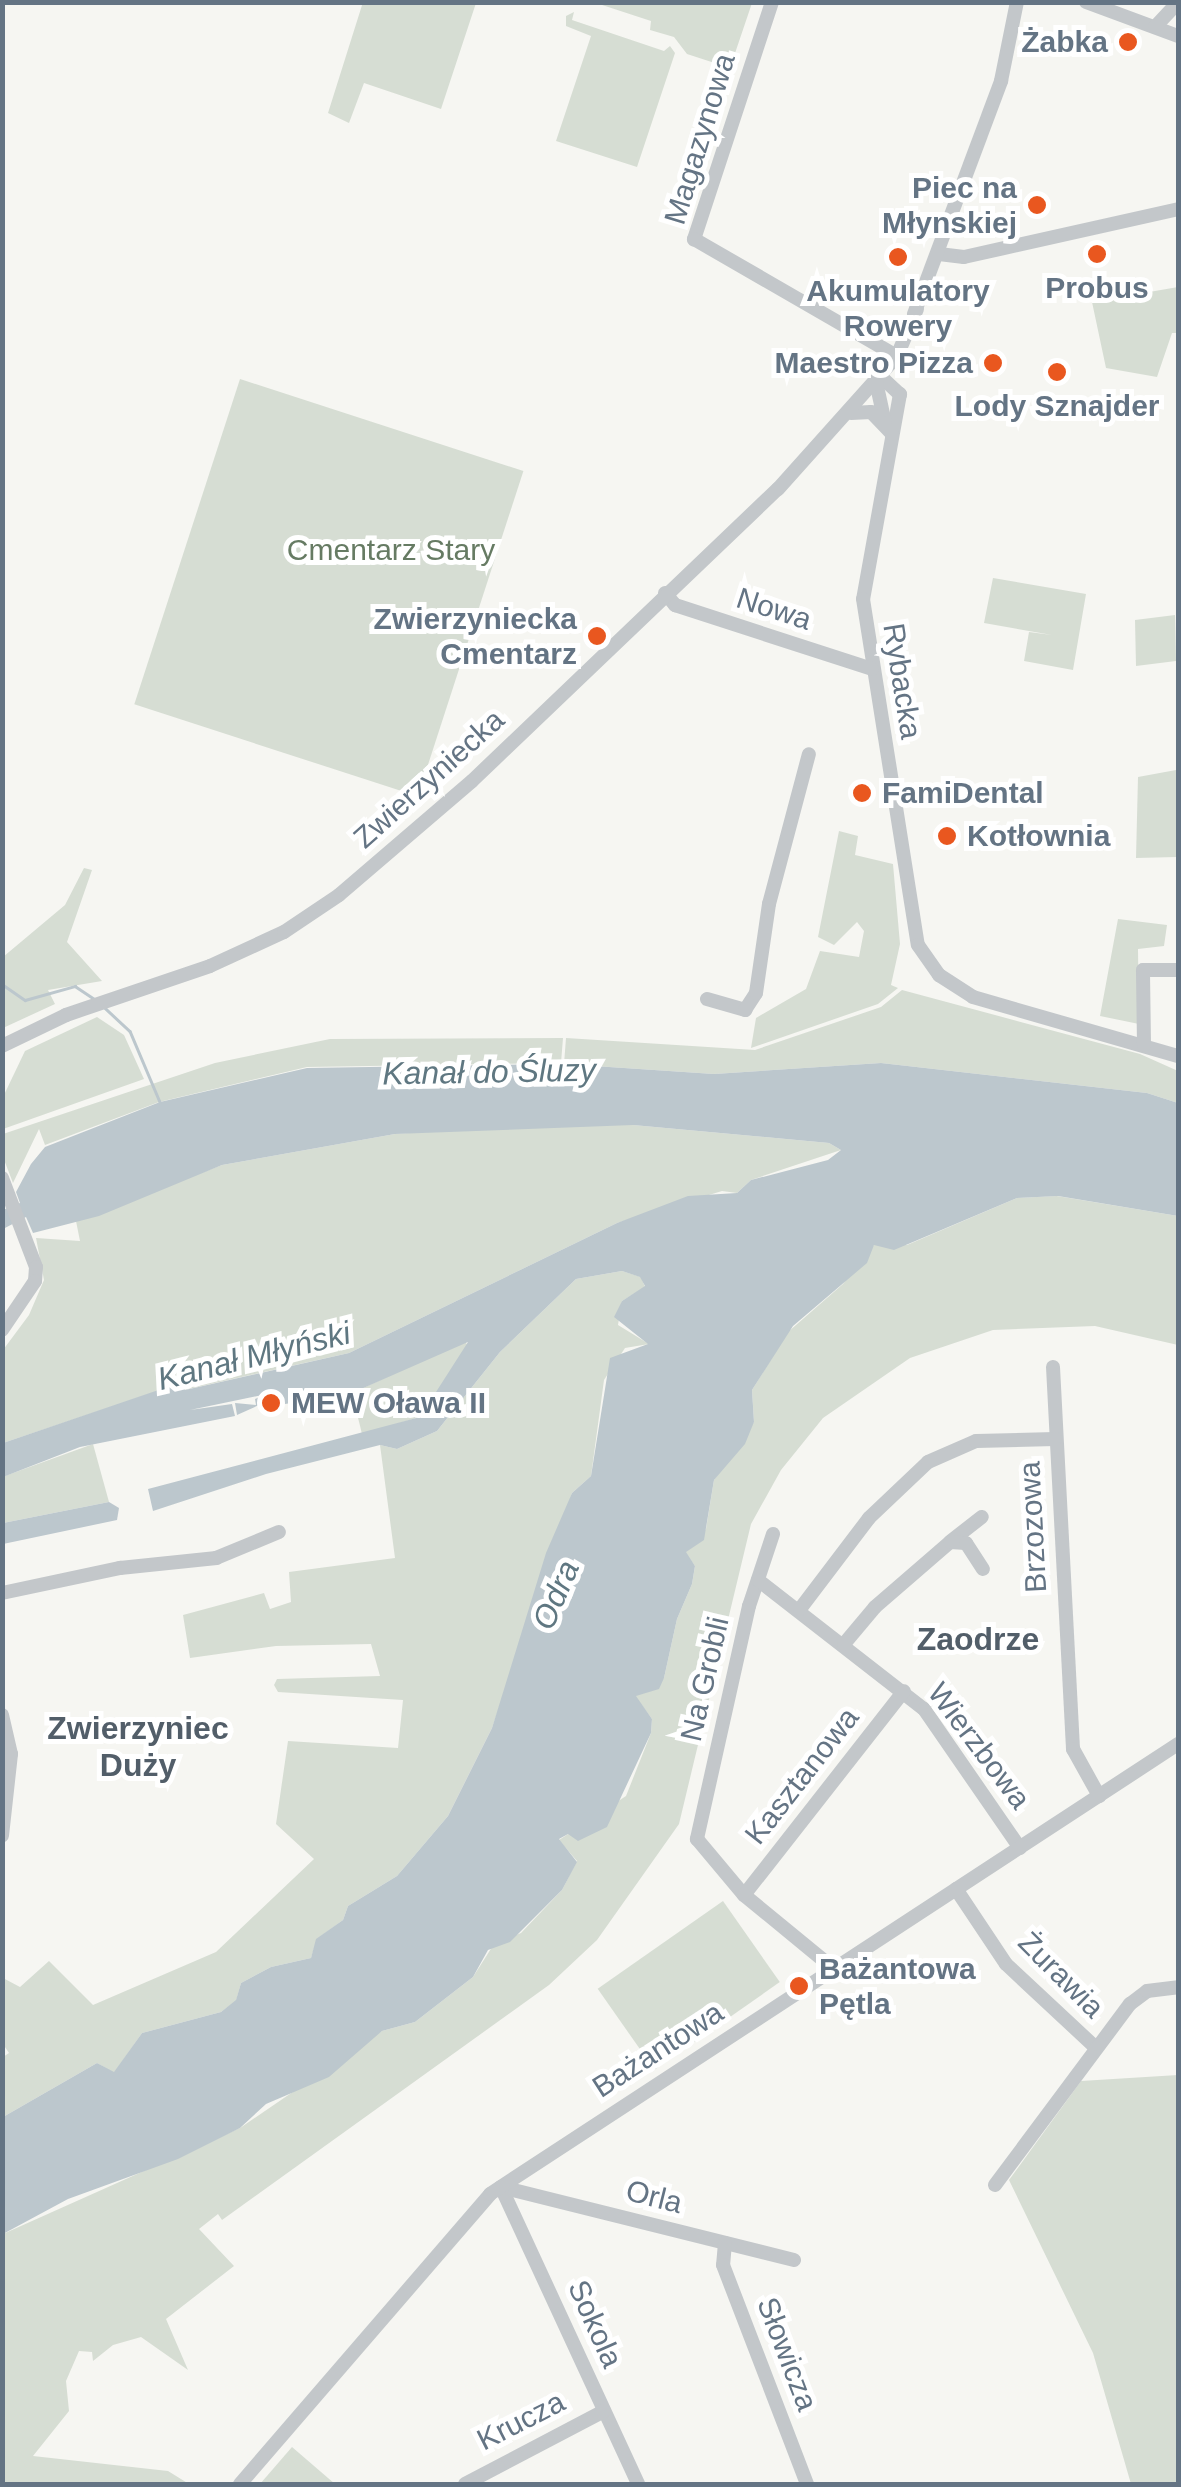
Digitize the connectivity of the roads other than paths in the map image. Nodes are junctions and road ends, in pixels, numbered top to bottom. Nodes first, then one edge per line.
1 (772, 2) edge
2 (1017, 2) edge
3 (1086, 2) edge
4 (1178, 5) edge
5 (1178, 20) edge
6 (1156, 27) junction
7 (1178, 36) edge
8 (1178, 208) edge
9 (940, 254) junction
10 (894, 352) junction
11 (878, 376) junction
12 (850, 414) junction
13 (888, 428) junction
14 (820, 444) junction
15 (665, 593) junction
16 (872, 669) junction
17 (808, 754) dead end
18 (1178, 970) edge
19 (706, 999) dead end
20 (1144, 1045) junction
21 (2, 1046) edge
22 (1178, 1056) edge
23 (3, 1179) edge
24 (2, 1330) edge
25 (1053, 1367) dead end
26 (1056, 1439) junction
27 (982, 1517) dead end
28 (279, 1532) dead end
29 (773, 1534) dead end
30 (950, 1542) junction
31 (983, 1570) dead end
32 (758, 1580) junction
33 (2, 1594) edge
34 (800, 1609) junction
35 (844, 1644) junction
36 (904, 1691) junction
37 (2, 1716) edge
38 (1178, 1744) edge
39 (1099, 1796) junction
40 (2, 1836) edge
41 (697, 1838) joint
42 (1020, 1848) junction
43 (956, 1889) junction
44 (744, 1895) junction
45 (833, 1968) junction
46 (1178, 1987) edge
47 (1096, 2048) junction
48 (995, 2185) dead end
49 (501, 2186) junction
50 (725, 2243) junction
51 (794, 2260) dead end
52 (604, 2410) junction
53 (240, 2484) edge
54 (465, 2484) edge
55 (638, 2484) edge
56 (807, 2484) edge

1 - 10 street, Magazynowa
2 - 9 street, Zwierzyniecka
3 - 6 street
4 - 5 street
4 - 6 street
6 - 7 street
8 - 9 street
9 - 10 street, Zwierzyniecka
10 - 11 street, Zwierzyniecka
11 - 12 street, Zwierzyniecka
11 - 13 street, Rybacka
11 - 14 street, Zwierzyniecka
12 - 13 street
12 - 14 street, Zwierzyniecka
13 - 16 street, Rybacka
14 - 15 street, Zwierzyniecka
15 - 16 street, Nowa
15 - 21 street, Zwierzyniecka
16 - 20 street, Rybacka
17 - 19 street
18 - 20 street
20 - 22 street, Rybacka
23 - 24 street
25 - 26 street, Brzozowa
26 - 34 street
26 - 39 street, Brzozowa
27 - 30 street
28 - 33 street
29 - 32 street, Na Grobli
30 - 31 street
30 - 35 street
32 - 34 street, Wierzbowa
32 - 41 street, Na Grobli
34 - 35 street, Wierzbowa
35 - 36 street, Wierzbowa
36 - 42 street, Wierzbowa
36 - 44 street, Kasztanowa
37 - 40 street
38 - 39 street, Bażantowa
39 - 42 street, Bażantowa
41 - 44 street, Kasztanowa
42 - 43 street, Bażantowa
43 - 45 street, Bażantowa
43 - 47 street, Żurawia
44 - 45 street, Kasztanowa
45 - 49 street, Bażantowa
46 - 47 street
47 - 48 street
49 - 50 street, Orla
49 - 52 street, Sokola
49 - 53 street, Bażantowa
50 - 51 street, Orla
50 - 56 street, Słowicza
52 - 54 street, Krucza
52 - 55 street, Sokola

